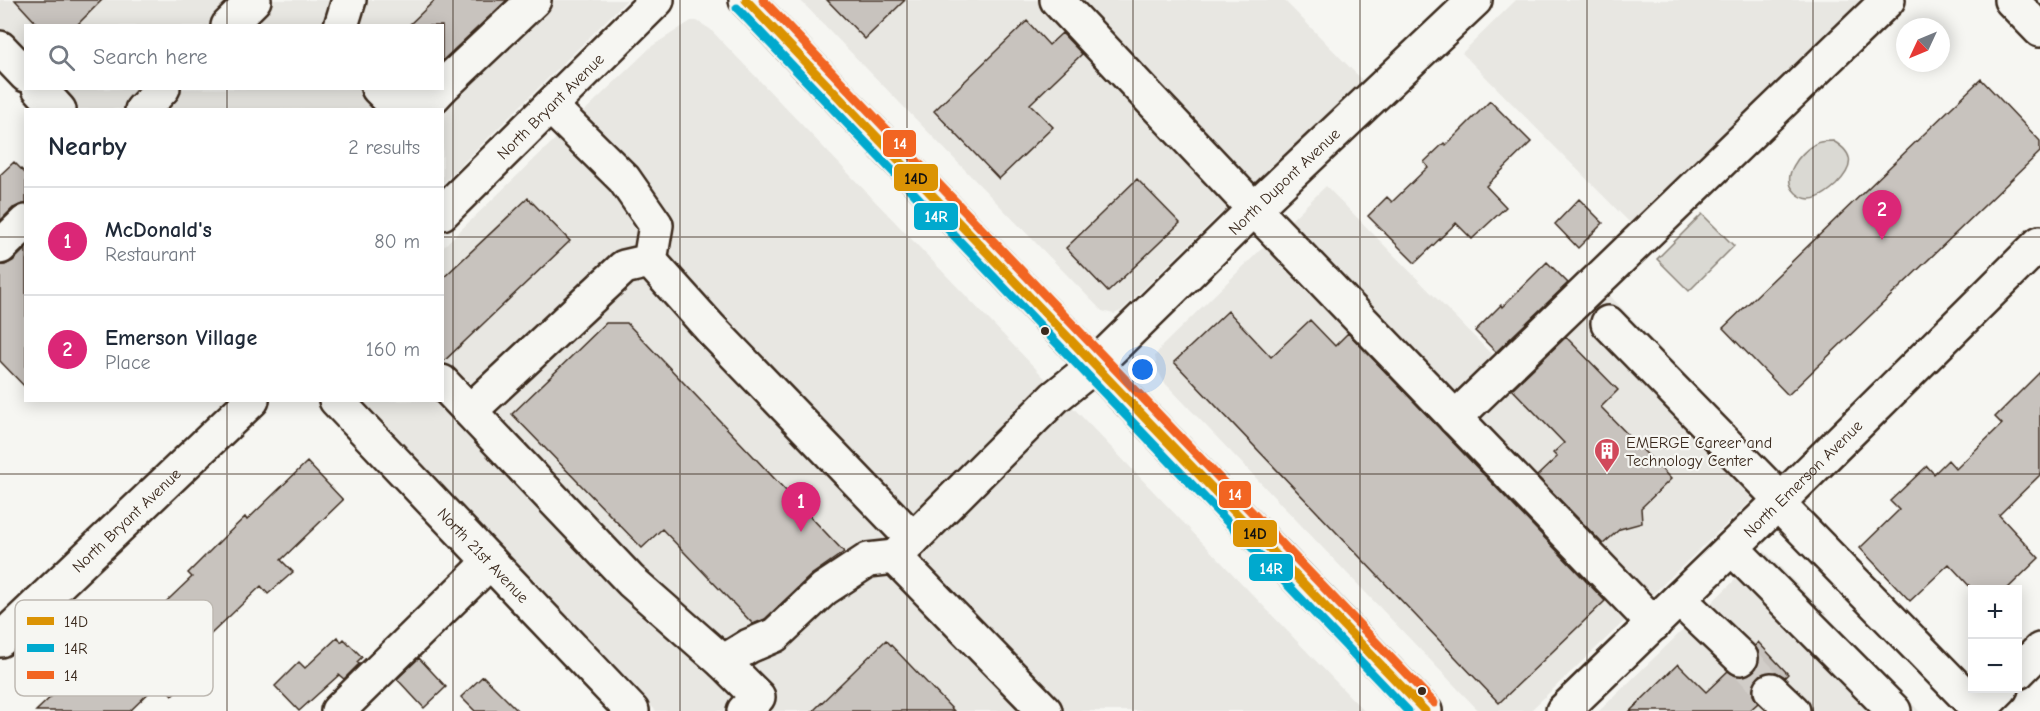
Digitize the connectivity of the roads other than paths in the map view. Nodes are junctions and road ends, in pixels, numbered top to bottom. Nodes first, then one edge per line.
1 (254, 0) edge
2 (349, 0) edge
3 (534, 0) edge
4 (657, 0) edge
5 (746, 0) edge
6 (1474, 0) edge
7 (1888, 0) edge
8 (2011, 0) edge
9 (1064, 3) edge
10 (230, 24) edge
11 (342, 24) edge
12 (2040, 30) edge
13 (0, 48) edge
14 (24, 73) edge
15 (444, 86) edge
16 (41, 90) edge
17 (161, 90) edge
18 (380, 90) edge
19 (440, 90) edge
20 (550, 106) junction
21 (57, 108) edge
22 (144, 108) edge
23 (1254, 209) junction
24 (444, 211) edge
25 (24, 224) edge
26 (2040, 243) edge
27 (0, 247) edge
28 (650, 261) junction
29 (1608, 323) dead end
30 (1095, 365) junction
31 (444, 384) edge
32 (250, 402) edge
33 (338, 402) edge
34 (470, 411) junction
35 (1455, 418) junction
36 (1779, 502) junction
37 (904, 548) junction
38 (1732, 548) junction
39 (490, 562) junction
40 (1679, 599) junction
41 (42, 600) edge
42 (1654, 624) junction
43 (15, 626) edge
44 (0, 640) edge
45 (2040, 650) edge
46 (1741, 658) tunnel mouth
47 (723, 662) junction
48 (2022, 668) edge
49 (1996, 693) edge
50 (758, 706) edge
51 (338, 711) edge
52 (632, 711) edge
53 (1045, 711) edge
54 (1425, 711) edge
55 (1563, 711) edge
56 (1894, 711) edge

1 - 10 street
2 - 11 street
3 - 15 street
4 - 20 street, North Bryant Avenue
5 - 30 street
6 - 23 street, North Dupont Avenue
7 - 35 street
8 - 12 street
9 - 23 street
13 - 14 street
16 - 21 street
17 - 22 street
18 - 19 street
20 - 24 street, North Bryant Avenue
20 - 28 street
23 - 30 street, North Dupont Avenue
23 - 35 street
25 - 27 street
26 - 36 street, North Emerson Avenue
28 - 34 street
28 - 37 street
29 - 36 street
30 - 37 street, North Dupont Avenue
30 - 54 street
31 - 34 street
32 - 41 street, North Bryant Avenue
33 - 39 street, North 21st Avenue
34 - 47 street
35 - 42 street
36 - 38 street, North Emerson Avenue
36 - 49 street
37 - 47 street
37 - 53 street
38 - 40 street, North Emerson Avenue
38 - 56 street
39 - 51 street
39 - 52 street, North 21st Avenue
40 - 42 street, North Emerson Avenue
40 - 46 street
42 - 55 street, North Emerson Avenue
43 - 44 street, North Bryant Avenue
45 - 48 street
47 - 50 street

